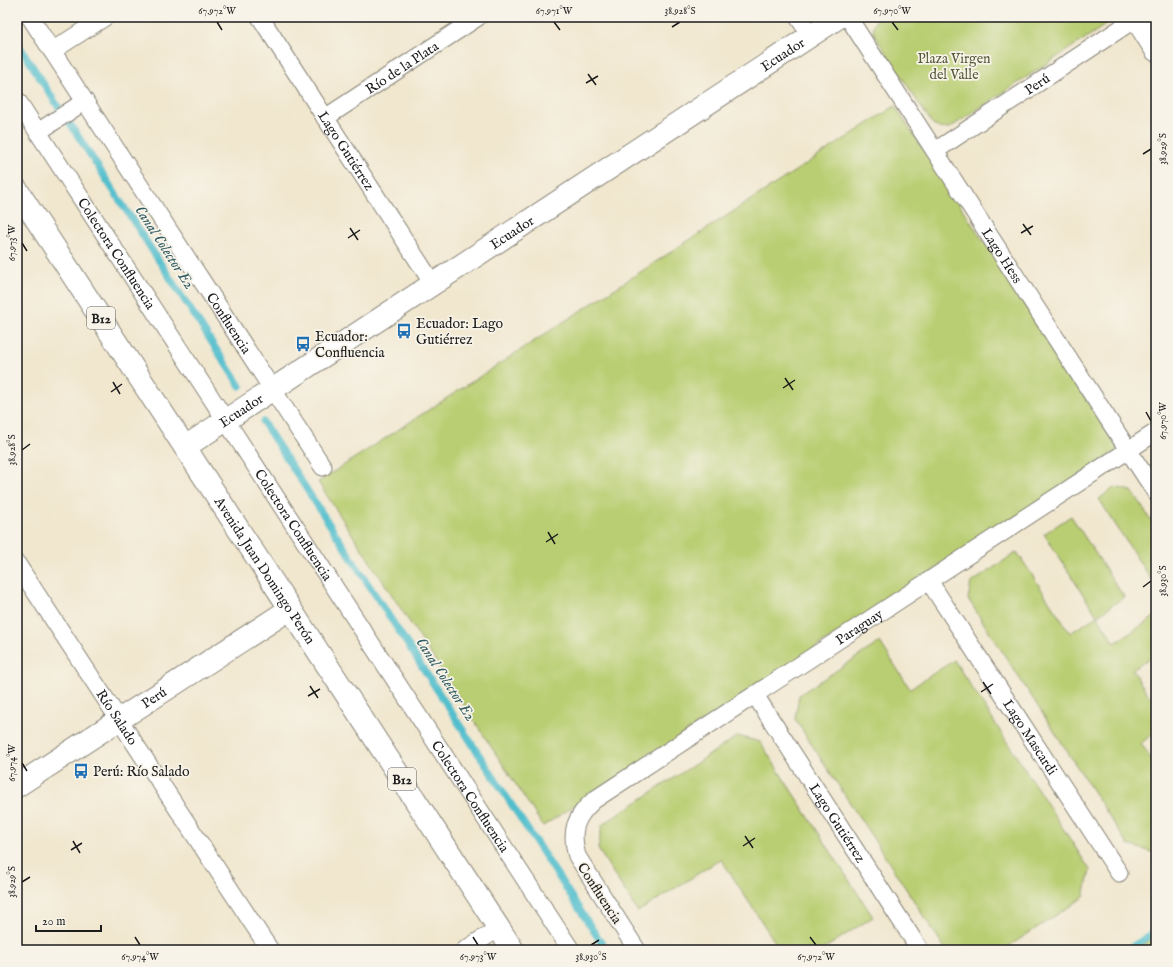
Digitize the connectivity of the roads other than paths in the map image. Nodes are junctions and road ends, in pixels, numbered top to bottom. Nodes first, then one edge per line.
1 (30, 17) edge
2 (105, 17) edge
3 (260, 17) edge
4 (478, 17) edge
5 (798, 17) edge
6 (839, 17) edge
7 (848, 17) edge
8 (1136, 18) edge
9 (811, 36) junction
10 (1156, 50) edge
11 (52, 51) junction
12 (17, 100) edge
13 (85, 101) junction
14 (325, 118) junction
15 (38, 132) junction
16 (935, 151) junction
17 (18, 195) edge
18 (433, 284) junction
19 (272, 389) junction
20 (226, 420) junction
21 (1156, 432) edge
22 (185, 447) junction
23 (1128, 451) junction
24 (323, 467) dead end
25 (1156, 493) edge
26 (17, 564) edge
27 (929, 581) junction
28 (290, 609) junction
29 (755, 695) junction
30 (119, 720) junction
31 (17, 786) edge
32 (574, 832) joint
33 (1119, 873) dead end
34 (499, 928) junction
35 (270, 950) edge
36 (465, 950) edge
37 (513, 950) edge
38 (571, 950) edge
39 (637, 950) edge
40 (920, 950) edge

1 - 11 street, Confluencia
2 - 11 street
3 - 14 street, Lago Gutiérrez
4 - 14 street, Río de la Plata
5 - 9 street
6 - 9 street, Ecuador
7 - 16 street, Lago Hess
8 - 10 street
8 - 16 street, Perú
9 - 18 street, Ecuador
11 - 13 street, Confluencia
12 - 15 street, Colectora Confluencia
13 - 15 street
13 - 19 street, Confluencia
14 - 18 street, Lago Gutiérrez
15 - 20 street, Colectora Confluencia
16 - 23 street, Lago Hess
17 - 22 street, Avenida Juan Domingo Perón / B12
18 - 19 street, Ecuador
19 - 20 street, Ecuador
19 - 24 street, Confluencia
20 - 22 street, Ecuador
20 - 38 street, Colectora Confluencia
21 - 23 street, Paraguay
22 - 28 street, Avenida Juan Domingo Perón / B12
23 - 25 street, Lago Hess
23 - 27 street, Paraguay
26 - 30 street, Río Salado
27 - 29 street, Paraguay
27 - 33 street, Lago Mascardi
28 - 30 street, Perú
28 - 34 street, Avenida Juan Domingo Perón / B12
29 - 32 street, Paraguay
29 - 40 street, Lago Gutiérrez
30 - 31 street, Perú
30 - 35 street, Río Salado
32 - 39 street, Confluencia
34 - 36 street
34 - 37 street, Avenida Juan Domingo Perón / B12

